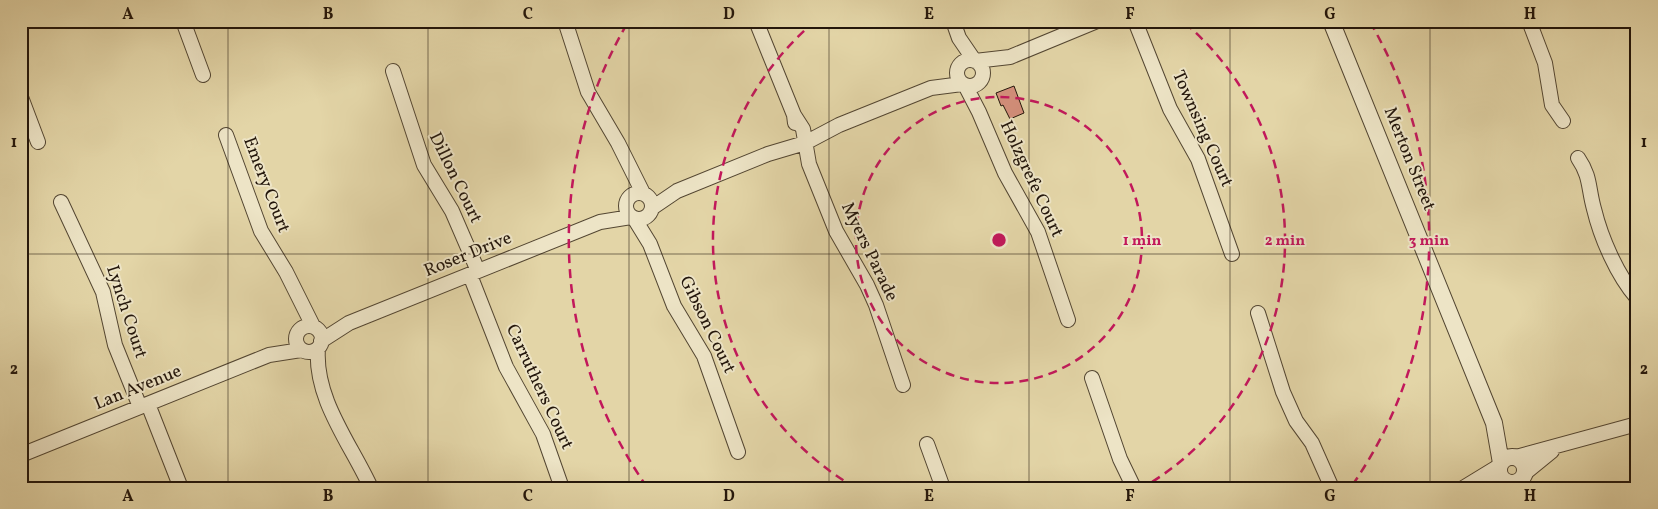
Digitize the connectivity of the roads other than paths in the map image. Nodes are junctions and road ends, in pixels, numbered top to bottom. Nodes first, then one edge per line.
1 (184, 21) edge
2 (565, 21) edge
3 (756, 21) edge
4 (953, 21) edge
5 (1097, 21) edge
6 (1135, 21) edge
7 (1332, 21) edge
8 (1529, 21) edge
9 (959, 38) junction
10 (1010, 56) junction
11 (974, 61) junction
12 (958, 67) junction
13 (393, 71) dead end
14 (203, 75) dead end
15 (981, 79) junction
16 (963, 84) junction
17 (931, 88) junction
18 (21, 97) edge
19 (979, 112) junction
20 (1563, 121) dead end
21 (226, 135) dead end
22 (801, 140) junction
23 (38, 142) dead end
24 (1578, 158) dead end
25 (629, 170) junction
26 (677, 191) junction
27 (643, 194) junction
28 (627, 200) junction
29 (61, 202) dead end
30 (650, 212) junction
31 (633, 217) junction
32 (600, 222) junction
33 (650, 244) junction
34 (1232, 254) dead end
35 (474, 273) junction
36 (1637, 298) edge
37 (298, 300) junction
38 (1258, 313) dead end
39 (1068, 320) dead end
40 (349, 323) junction
41 (313, 327) junction
42 (297, 333) junction
43 (320, 345) junction
44 (302, 350) junction
45 (269, 355) junction
46 (320, 377) junction
47 (1092, 378) dead end
48 (903, 386) dead end
49 (144, 405) junction
50 (1637, 424) edge
51 (926, 444) dead end
52 (1557, 447) junction
53 (738, 452) dead end
54 (21, 455) edge
55 (1507, 471) edge
56 (1525, 479) edge
57 (1464, 487) edge
58 (181, 488) edge
59 (371, 488) edge
60 (562, 488) edge
61 (943, 488) edge
62 (1134, 488) edge
63 (1332, 488) edge

1 - 14 street
2 - 25 street
3 - 22 street, Myers Parade
4 - 9 street
5 - 10 street
6 - 34 street, Townsing Court
7 - 55 street, Merton Street
8 - 20 street
9 - 11 street
9 - 12 street
10 - 11 street
10 - 15 street
11 - 12 street
11 - 15 street
12 - 16 street
12 - 17 street
13 - 35 street, Dillon Court
15 - 16 street
15 - 19 street, Holzgrefe Court
16 - 17 street
16 - 19 street, Holzgrefe Court
17 - 22 street
18 - 23 street
19 - 39 street, Holzgrefe Court
21 - 37 street, Emery Court
22 - 26 street
22 - 48 street, Myers Parade
24 - 36 street
25 - 27 street
25 - 28 street
26 - 27 street
26 - 30 street
27 - 28 street
27 - 30 street
28 - 31 street
28 - 32 street, Roser Drive
29 - 49 street, Lynch Court
30 - 31 street
30 - 33 street, Gibson Court
31 - 32 street, Roser Drive
31 - 33 street, Gibson Court
32 - 35 street, Roser Drive
33 - 53 street, Gibson Court
35 - 40 street, Roser Drive
35 - 60 street, Carruthers Court
37 - 41 street, Emery Court
37 - 42 street, Emery Court
38 - 63 street
40 - 41 street, Roser Drive
40 - 43 street, Roser Drive
41 - 42 street
41 - 43 street
42 - 44 street
42 - 45 street, Lan Avenue
43 - 44 street
43 - 46 street
44 - 45 street, Lan Avenue
44 - 46 street
45 - 49 street, Lan Avenue
46 - 59 street
47 - 62 street
49 - 54 street, Lan Avenue
49 - 58 street, Lynch Court
50 - 52 street
51 - 61 street
52 - 55 street
52 - 56 street
55 - 56 street
55 - 57 street

